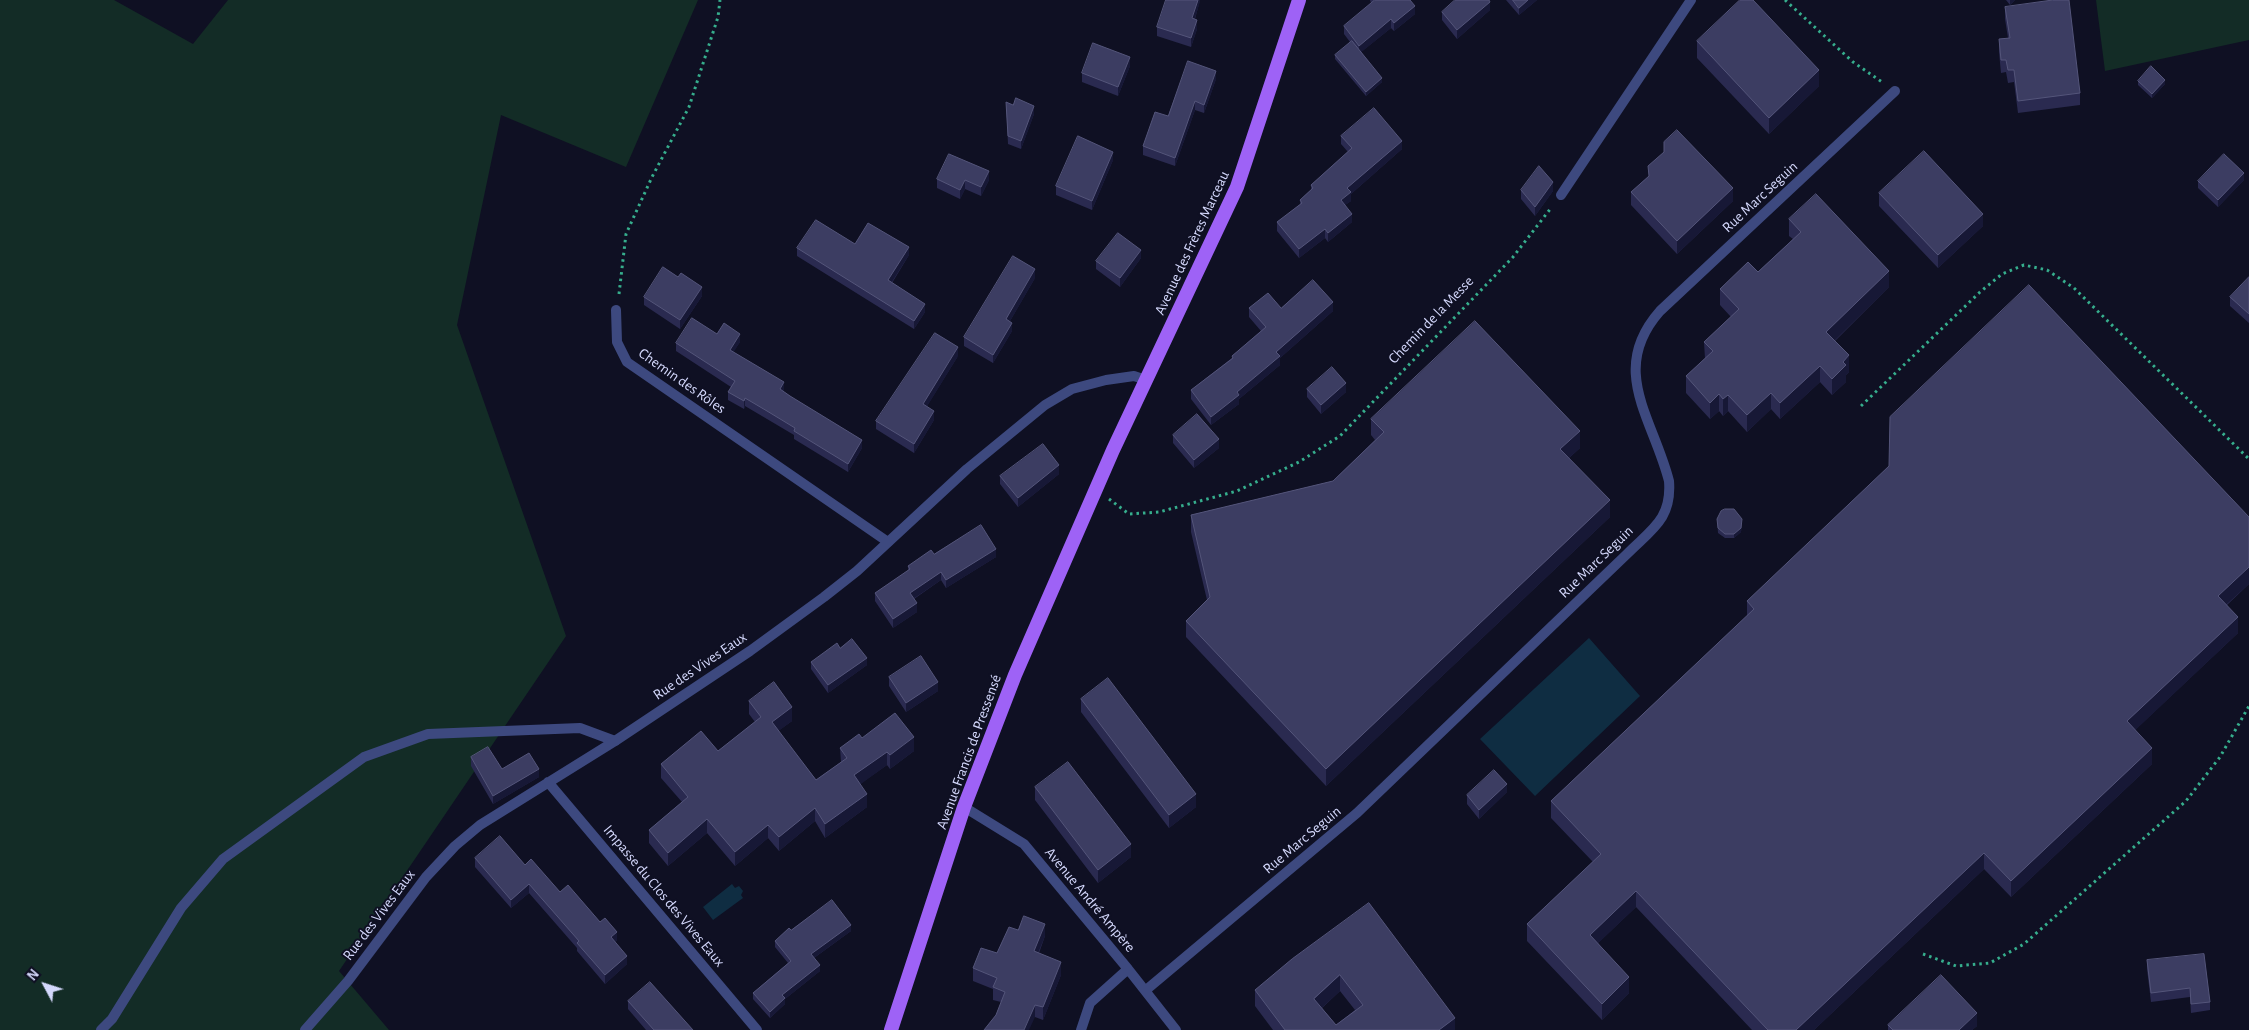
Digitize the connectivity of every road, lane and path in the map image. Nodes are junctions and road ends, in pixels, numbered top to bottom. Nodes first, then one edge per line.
1 (720, 0) edge
2 (1299, 0) edge
3 (1691, 0) edge
4 (1785, 0) edge
5 (1896, 91) joint
6 (1560, 195) joint
7 (616, 310) joint
8 (1146, 380) junction
9 (1862, 406) dead end
10 (2249, 458) edge
11 (1094, 492) junction
12 (888, 542) junction
13 (2249, 706) edge
14 (615, 740) junction
15 (548, 782) junction
16 (964, 807) junction
17 (1923, 954) dead end
18 (1128, 968) junction
19 (1146, 990) junction
20 (101, 1030) edge
21 (305, 1030) edge
22 (757, 1030) edge
23 (891, 1030) edge
24 (1081, 1030) edge
25 (1176, 1030) edge

1 - 7 path
2 - 8 main road, Avenue des Frères Marceau
3 - 6 street
4 - 5 path
5 - 19 street, Rue Marc Seguin
6 - 11 path, Chemin de la Messe
7 - 12 street, Chemin des Rôles
8 - 11 main road, Avenue des Frères Marceau
8 - 12 street, Rue des Vives Eaux
9 - 10 path
11 - 16 main road, Avenue Francis de Pressensé
12 - 14 street, Rue des Vives Eaux
13 - 17 path
14 - 15 street, Rue des Vives Eaux
14 - 20 street
15 - 21 street, Rue des Vives Eaux
15 - 22 street, Impasse du Clos des Vives Eaux
16 - 18 street, Avenue André Ampère
16 - 23 main road, Avenue Francis de Pressensé
18 - 19 street, Avenue André Ampère
18 - 24 street
19 - 25 street, Avenue André Ampère

